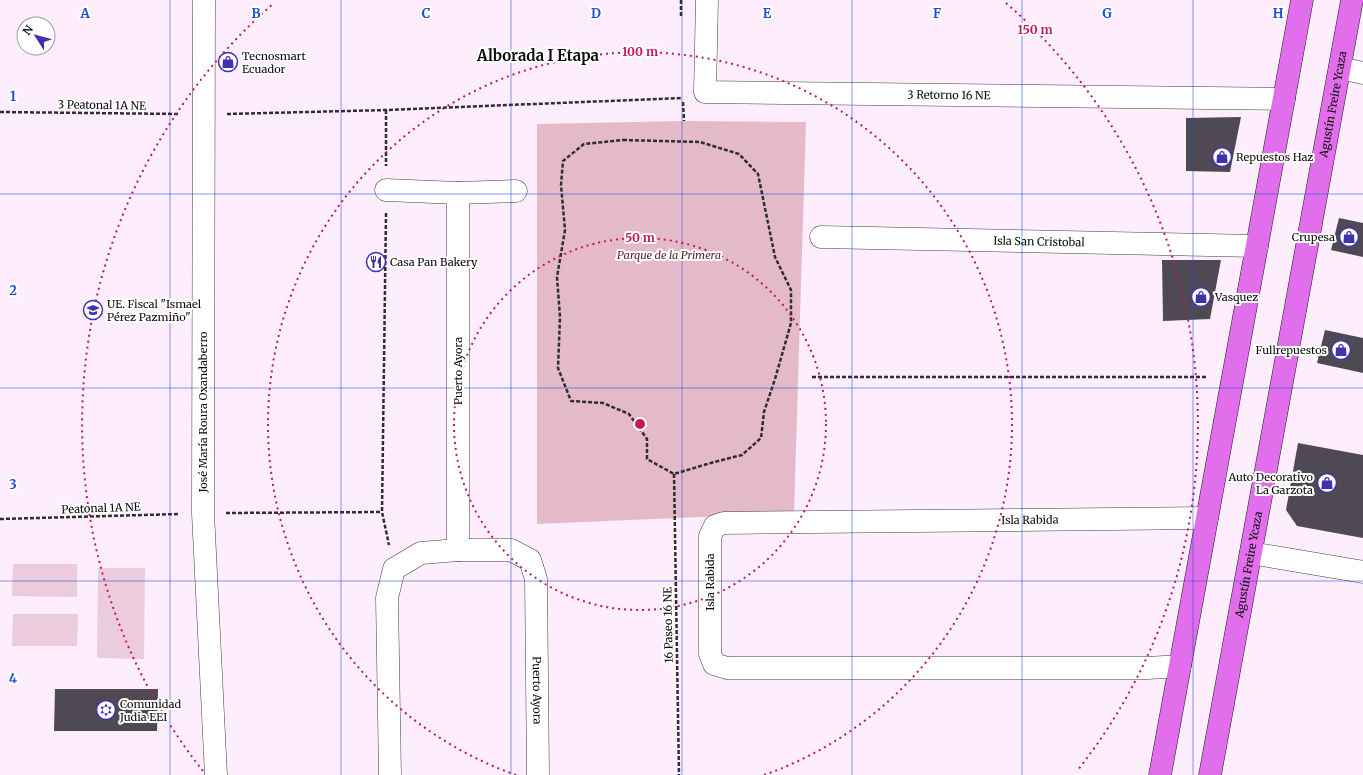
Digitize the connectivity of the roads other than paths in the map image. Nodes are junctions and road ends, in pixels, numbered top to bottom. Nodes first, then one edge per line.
1 (204, 0) edge
2 (707, 0) edge
3 (1302, 0) edge
4 (1352, 0) edge
5 (1340, 68) junction
6 (1363, 73) edge
7 (1284, 99) junction
8 (386, 190) road end
9 (516, 191) dead end
10 (458, 193) junction
11 (821, 237) dead end
12 (1257, 246) junction
13 (1207, 518) junction
14 (458, 550) junction
15 (1250, 552) junction
16 (1363, 572) edge
17 (1180, 666) junction
18 (216, 775) edge
19 (390, 775) edge
20 (538, 775) edge
21 (1160, 775) edge
22 (1210, 775) edge

1 - 18 street, José María Roura Oxandaberro
2 - 7 street, 3 Retorno 16 NE
3 - 7 main road
4 - 5 main road, Agustín Freire Ycaza
5 - 6 street
5 - 15 main road, Agustín Freire Ycaza
7 - 12 main road
8 - 10 street
9 - 10 street
10 - 14 street, Puerto Ayora
11 - 12 street, Isla San Cristobal
12 - 13 main road
13 - 17 main road
13 - 17 street, Isla Rabida
14 - 19 street, Puerto Ayora
14 - 20 street, Puerto Ayora
15 - 16 street
15 - 22 main road, Agustín Freire Ycaza
17 - 21 main road

